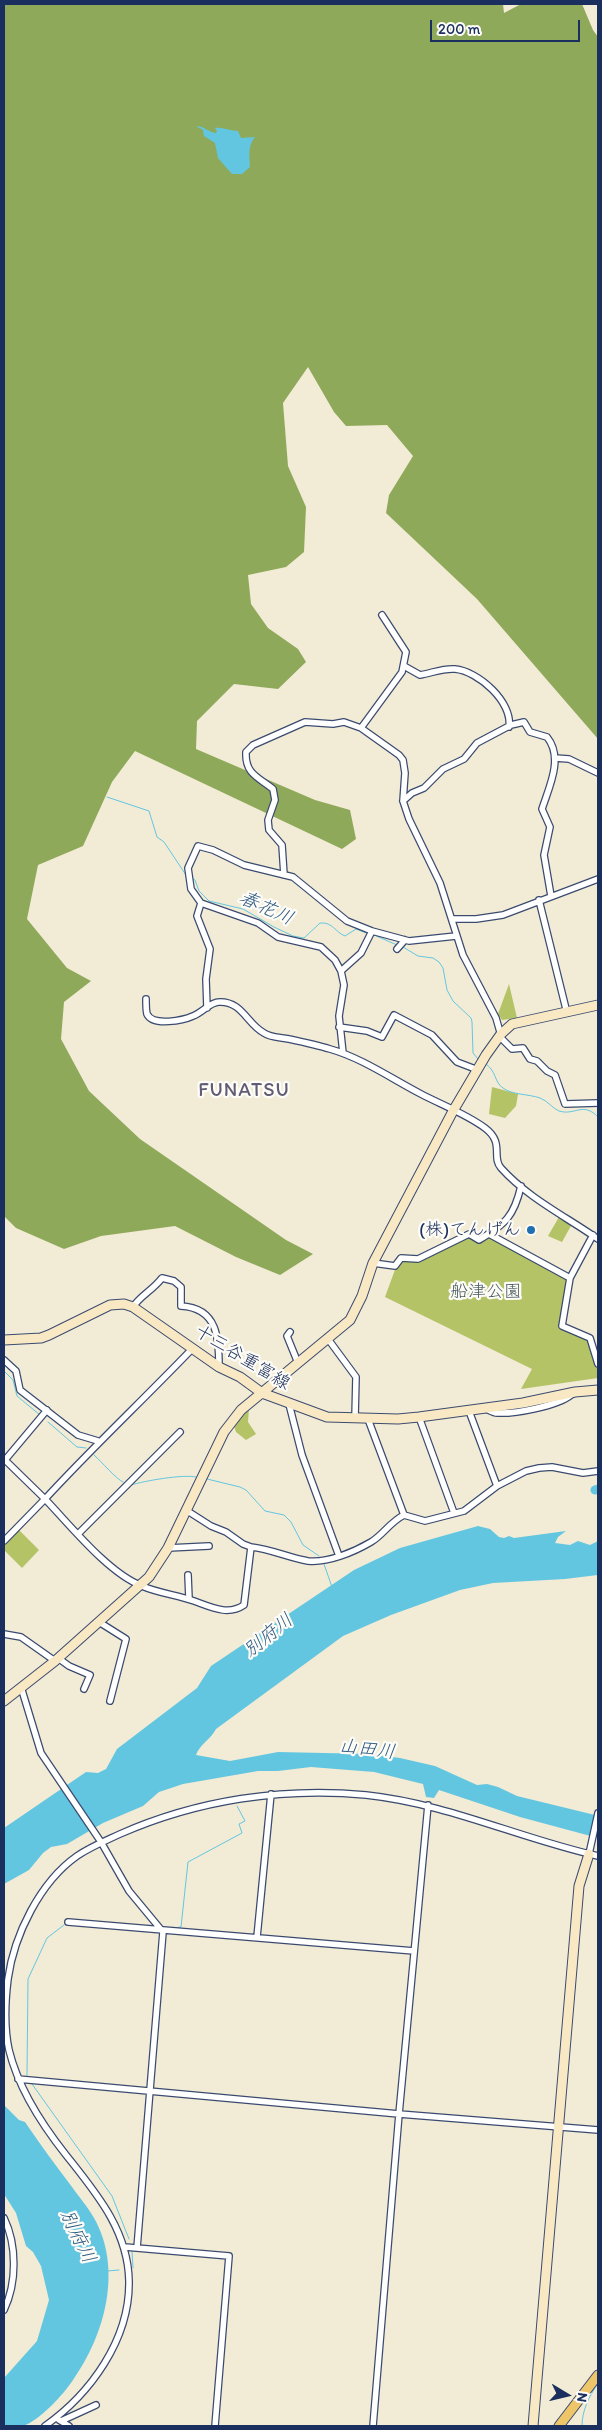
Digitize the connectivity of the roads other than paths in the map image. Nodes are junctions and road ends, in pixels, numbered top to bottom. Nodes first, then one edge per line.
1 (382, 615) dead end
2 (404, 666) junction
3 (509, 727) junction
4 (361, 728) junction
5 (555, 758) junction
6 (598, 773) edge
7 (403, 801) junction
8 (284, 875) junction
9 (598, 879) edge
10 (551, 896) junction
11 (539, 900) junction
12 (200, 903) junction
13 (452, 919) junction
14 (372, 930) junction
15 (456, 936) junction
16 (342, 971) junction
17 (146, 999) dead end
18 (598, 1005) edge
19 (207, 1008) junction
20 (567, 1013) junction
21 (339, 1027) junction
22 (501, 1034) junction
23 (343, 1053) junction
24 (478, 1069) junction
25 (598, 1103) edge
26 (453, 1111) junction
27 (521, 1186) junction
28 (489, 1234) junction
29 (596, 1237) edge
30 (373, 1263) junction
31 (570, 1278) junction
32 (133, 1307) junction
33 (290, 1332) dead end
34 (328, 1339) junction
35 (4, 1340) edge
36 (192, 1349) junction
37 (4, 1360) edge
38 (298, 1363) junction
39 (598, 1364) edge
40 (219, 1367) junction
41 (598, 1390) edge
42 (262, 1392) junction
43 (289, 1404) junction
44 (47, 1410) junction
45 (469, 1411) junction
46 (419, 1417) junction
47 (355, 1418) junction
48 (368, 1418) junction
49 (180, 1432) dead end
50 (98, 1441) junction
51 (4, 1459) edge
52 (598, 1471) edge
53 (497, 1486) junction
54 (45, 1499) junction
55 (186, 1510) junction
56 (454, 1513) junction
57 (404, 1515) junction
58 (78, 1534) junction
59 (4, 1541) edge
60 (209, 1546) dead end
61 (251, 1547) junction
62 (168, 1548) junction
63 (339, 1556) junction
64 (188, 1575) dead end
65 (140, 1586) junction
66 (188, 1599) junction
67 (99, 1622) junction
68 (4, 1634) edge
69 (57, 1659) junction
70 (21, 1687) junction
71 (84, 1689) dead end
72 (4, 1701) edge
73 (110, 1701) dead end
74 (271, 1794) junction
75 (428, 1805) junction
76 (598, 1813) edge
77 (101, 1842) junction
78 (589, 1852) junction
79 (598, 1856) edge
80 (68, 1922) dead end
81 (163, 1932) junction
82 (257, 1937) junction
83 (414, 1951) junction
84 (18, 2079) junction
85 (149, 2091) junction
86 (399, 2114) junction
87 (559, 2126) junction
88 (598, 2130) edge
89 (4, 2218) edge
90 (125, 2247) junction
91 (137, 2248) junction
92 (4, 2310) edge
93 (598, 2375) edge
94 (96, 2405) dead end
95 (58, 2422) edge
96 (45, 2426) edge
97 (69, 2426) edge
98 (215, 2426) edge
99 (373, 2426) edge
100 (533, 2426) edge
101 (559, 2426) edge

1 - 2 street
2 - 3 street
2 - 4 street
3 - 5 street
3 - 7 street
4 - 7 street
4 - 8 street
5 - 6 street
5 - 10 street
7 - 13 street
8 - 12 street
8 - 14 street
9 - 10 street
10 - 11 street
11 - 13 street
11 - 20 street
12 - 16 street
12 - 19 street
13 - 15 street
14 - 15 street
14 - 16 street
15 - 22 street
16 - 21 street
17 - 19 street
18 - 20 street
19 - 23 street
20 - 22 street
21 - 23 street
21 - 24 street
22 - 24 street
22 - 25 street
23 - 26 street
24 - 26 street
26 - 27 street
26 - 30 street
27 - 28 street
27 - 29 street
28 - 30 street
28 - 31 street
29 - 31 street
30 - 34 street
31 - 39 street
32 - 35 street
32 - 36 street, 十三谷重富線
32 - 40 street
33 - 38 street
34 - 38 street
34 - 47 street
36 - 40 street, 十三谷重富線
36 - 50 street
37 - 44 street
38 - 42 street
40 - 42 street, 十三谷重富線
41 - 45 street, 十三谷重富線
42 - 43 street, 十三谷重富線
42 - 55 street
43 - 47 street, 十三谷重富線
43 - 63 street
44 - 50 street
44 - 51 street
45 - 46 street, 十三谷重富線
45 - 53 street
46 - 48 street, 十三谷重富線
46 - 56 street
47 - 48 street, 十三谷重富線
48 - 57 street
49 - 58 street
50 - 54 street
51 - 54 street
52 - 53 street
53 - 56 street
54 - 58 street
54 - 59 street
55 - 61 street
55 - 62 street
56 - 57 street
57 - 63 street
58 - 65 street
60 - 62 street
61 - 63 street
61 - 66 street
62 - 65 street
64 - 66 street
65 - 66 street
65 - 67 street
67 - 69 street
67 - 73 street
68 - 69 street
69 - 70 street
69 - 71 street
70 - 72 street
70 - 77 street
74 - 75 street
74 - 77 street
74 - 82 street
75 - 78 street
75 - 83 street
76 - 78 street
77 - 81 street
77 - 84 street
78 - 79 street
78 - 87 street
80 - 81 street
81 - 82 street
81 - 85 street
82 - 83 street
83 - 86 street
84 - 85 street
84 - 90 street
85 - 86 street
85 - 91 street
86 - 87 street
86 - 99 street
87 - 88 street
87 - 100 street
89 - 92 street
90 - 91 street
90 - 95 street
91 - 98 street
93 - 101 main road
94 - 95 street
95 - 96 street
95 - 97 street

